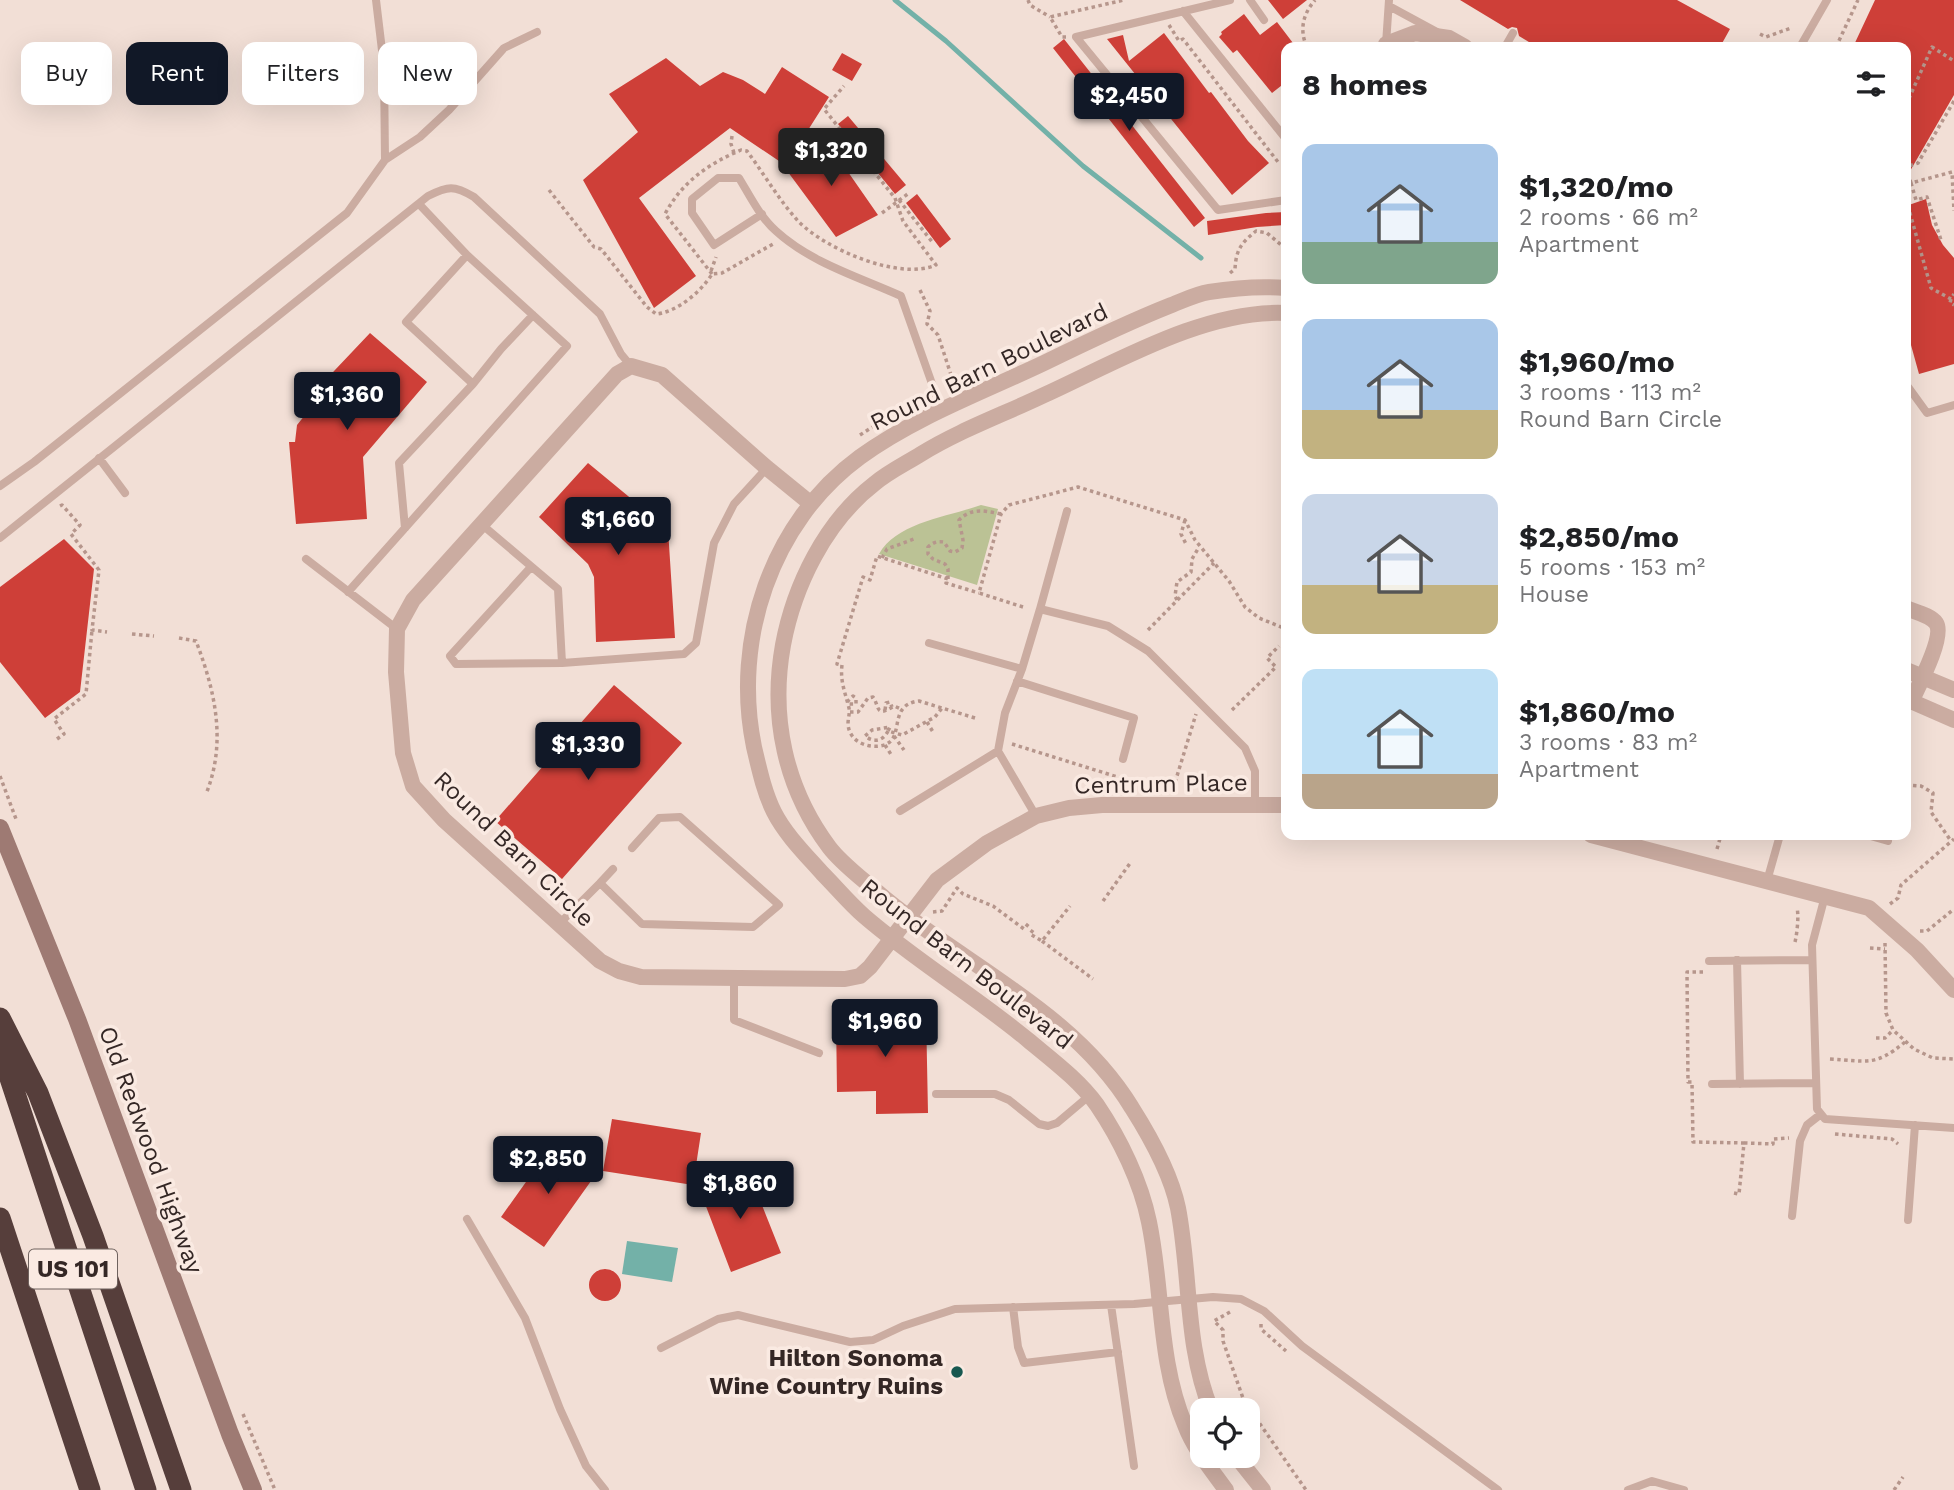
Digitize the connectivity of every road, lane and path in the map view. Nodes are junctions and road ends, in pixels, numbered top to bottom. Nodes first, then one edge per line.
1 (376, 0) edge
2 (1028, 0) edge
3 (1124, 0) edge
4 (1230, 0) edge
5 (1250, 0) edge
6 (1315, 0) edge
7 (1827, 0) edge
8 (1858, 0) edge
9 (1389, 3) edge
10 (1184, 11) junction
11 (1050, 17) junction
12 (1264, 20) dead end
13 (1169, 25) dead end
14 (1791, 28) dead end
15 (537, 32) dead end
16 (1513, 33) dead end
17 (1760, 34) dead end
18 (1076, 37) junction
19 (1448, 38) junction
20 (1304, 42) edge
21 (1386, 42) edge
22 (1395, 42) edge
23 (1456, 42) edge
24 (1508, 42) edge
25 (1803, 42) edge
26 (1838, 42) edge
27 (1954, 61) edge
28 (844, 86) dead end
29 (1911, 94) edge
30 (1954, 101) edge
31 (1281, 133) edge
32 (732, 136) dead end
33 (734, 153) junction
34 (385, 160) junction
35 (1278, 162) dead end
36 (1954, 164) edge
37 (1911, 165) edge
38 (1952, 172) junction
39 (1911, 183) joint
40 (548, 190) dead end
41 (909, 193) dead end
42 (897, 201) junction
43 (1281, 201) edge
44 (419, 204) junction
45 (1954, 211) edge
46 (882, 213) dead end
47 (762, 215) junction
48 (1911, 217) edge
49 (1915, 231) junction
50 (1911, 232) edge
51 (786, 238) junction
52 (1941, 240) dead end
53 (933, 243) dead end
54 (467, 255) junction
55 (712, 274) junction
56 (1281, 288) edge
57 (920, 290) dead end
58 (1953, 297) edge
59 (1954, 305) edge
60 (1281, 313) edge
61 (533, 315) junction
62 (631, 366) junction
63 (473, 384) junction
64 (954, 384) dead end
65 (1911, 391) edge
66 (1954, 405) edge
67 (942, 412) junction
68 (99, 458) junction
69 (767, 468) junction
70 (0, 486) edge
71 (125, 493) dead end
72 (810, 503) junction
73 (1067, 511) dead end
74 (52, 512) dead end
75 (1001, 514) junction
76 (1185, 520) junction
77 (480, 523) junction
78 (405, 528) junction
79 (0, 538) edge
80 (914, 539) dead end
81 (1186, 544) dead end
82 (1200, 546) junction
83 (882, 558) junction
84 (306, 559) dead end
85 (1214, 563) junction
86 (531, 567) junction
87 (948, 579) junction
88 (348, 592) junction
89 (979, 593) junction
90 (1177, 600) junction
91 (1023, 607) dead end
92 (1041, 609) junction
93 (1911, 610) edge
94 (1281, 627) edge
95 (397, 629) junction
96 (92, 630) junction
97 (1148, 630) dead end
98 (107, 632) dead end
99 (132, 634) dead end
100 (154, 636) dead end
101 (179, 638) dead end
102 (929, 643) dead end
103 (1279, 646) dead end
104 (562, 663) junction
105 (1022, 669) junction
106 (1911, 672) edge
107 (1923, 677) junction
108 (1017, 681) junction
109 (1954, 690) edge
110 (1911, 696) edge
111 (1911, 702) edge
112 (942, 708) junction
113 (902, 709) junction
114 (1232, 710) dead end
115 (850, 712) junction
116 (1196, 714) dead end
117 (975, 718) dead end
118 (1954, 720) edge
119 (927, 722) junction
120 (888, 731) junction
121 (933, 732) dead end
122 (895, 735) junction
123 (57, 739) dead end
124 (1011, 744) dead end
125 (885, 745) junction
126 (904, 750) dead end
127 (998, 751) junction
128 (892, 756) dead end
129 (1123, 758) dead end
130 (1911, 785) edge
131 (1121, 789) dead end
132 (1173, 789) dead end
133 (206, 794) dead end
134 (1255, 805) junction
135 (1281, 805) edge
136 (900, 811) dead end
137 (1035, 816) junction
138 (0, 828) edge
139 (1610, 840) edge
140 (1720, 840) edge
141 (1779, 840) edge
142 (1884, 840) edge
143 (1953, 840) edge
144 (1888, 841) dead end
145 (632, 848) dead end
146 (1717, 849) dead end
147 (1131, 862) dead end
148 (613, 869) dead end
149 (1767, 881) junction
150 (600, 883) junction
151 (1825, 896) junction
152 (1103, 901) dead end
153 (1890, 904) dead end
154 (1070, 906) dead end
155 (1797, 908) dead end
156 (1954, 909) edge
157 (932, 914) dead end
158 (906, 917) junction
159 (1029, 923) dead end
160 (559, 924) junction
161 (1033, 930) dead end
162 (1920, 931) dead end
163 (892, 939) junction
164 (1042, 941) junction
165 (1795, 942) dead end
166 (1885, 942) dead end
167 (1870, 948) dead end
168 (1885, 949) junction
169 (1737, 960) junction
170 (1812, 960) junction
171 (1709, 961) dead end
172 (734, 978) junction
173 (1093, 979) dead end
174 (1954, 990) edge
175 (0, 1018) edge
176 (1894, 1030) junction
177 (1876, 1038) dead end
178 (1905, 1042) junction
179 (0, 1048) edge
180 (819, 1053) dead end
181 (1830, 1059) dead end
182 (1954, 1059) edge
183 (1816, 1083) junction
184 (1712, 1084) dead end
185 (1740, 1084) junction
186 (936, 1094) dead end
187 (1088, 1096) junction
188 (1821, 1114) junction
189 (1915, 1125) junction
190 (1954, 1128) edge
191 (1791, 1131) dead end
192 (1833, 1133) dead end
193 (1744, 1143) dead end
194 (1898, 1143) dead end
195 (1792, 1216) dead end
196 (0, 1218) edge
197 (467, 1219) dead end
198 (1908, 1220) dead end
199 (1188, 1298) junction
200 (1160, 1301) junction
201 (1111, 1304) junction
202 (1013, 1307) junction
203 (1238, 1311) dead end
204 (1255, 1319) dead end
205 (661, 1348) dead end
206 (1286, 1351) dead end
207 (1118, 1352) junction
208 (1208, 1398) edge
209 (1133, 1466) dead end
210 (1246, 1468) edge
211 (1903, 1477) dead end
212 (90, 1490) edge
213 (146, 1490) edge
214 (181, 1490) edge
215 (253, 1490) edge
216 (605, 1490) edge
217 (1226, 1490) edge
218 (1263, 1490) edge
219 (1306, 1490) edge
220 (1498, 1490) edge
221 (1628, 1490) edge
222 (1684, 1490) edge
223 (1894, 1490) edge

1 - 34 lane
2 - 11 path
3 - 11 path
4 - 10 lane
5 - 12 lane
6 - 20 path
7 - 25 lane
8 - 26 path
9 - 19 lane
9 - 21 lane
10 - 18 lane
10 - 31 lane
11 - 18 path
13 - 35 path
14 - 17 path
15 - 34 lane
16 - 24 lane
18 - 43 lane
19 - 22 street
19 - 23 street
27 - 29 path
28 - 42 path
30 - 37 path
32 - 33 path
33 - 42 path
33 - 55 path
34 - 70 lane
36 - 38 path
38 - 39 path
38 - 45 path
39 - 52 path
40 - 55 path
41 - 42 path
42 - 46 path
42 - 53 path
44 - 54 lane
44 - 62 lane
44 - 68 lane
47 - 47 lane
47 - 51 lane
48 - 49 path
49 - 50 path
49 - 58 path
51 - 55 path
51 - 67 lane
54 - 61 lane
54 - 63 lane
56 - 67 street, Round Barn Boulevard
57 - 64 path
58 - 59 path
60 - 158 street, Round Barn Boulevard
61 - 63 lane
61 - 78 lane
62 - 69 street
62 - 77 street, Round Barn Circle
63 - 78 lane
65 - 66 lane
67 - 72 street, Round Barn Boulevard
68 - 71 lane
68 - 79 lane
69 - 72 street
69 - 104 lane
72 - 163 street, Round Barn Boulevard
73 - 92 lane
74 - 96 path
75 - 76 path
75 - 87 path
75 - 89 path
76 - 81 path
76 - 82 path
77 - 86 lane
77 - 95 street, Round Barn Circle
78 - 88 lane
80 - 83 path
82 - 85 path
82 - 90 path
83 - 87 path
83 - 115 path
84 - 88 lane
85 - 90 path
85 - 94 path
86 - 104 lane
86 - 104 lane
87 - 89 path
88 - 95 lane
89 - 91 path
90 - 97 path
92 - 105 lane
92 - 134 lane
93 - 107 street
95 - 160 street, Round Barn Circle
96 - 98 path
96 - 123 path
99 - 100 path
101 - 133 path
102 - 105 lane
103 - 114 path
105 - 108 lane
106 - 107 street
107 - 109 street
107 - 110 street
108 - 127 lane
108 - 129 lane
111 - 118 street
112 - 113 path
112 - 117 path
112 - 119 path
113 - 115 path
113 - 122 path
115 - 125 path
116 - 132 path
119 - 121 path
119 - 122 path
120 - 120 path
120 - 122 path
122 - 125 path
122 - 126 path
124 - 131 path
125 - 128 path
127 - 136 lane
127 - 137 lane
130 - 143 path
134 - 135 street, Centrum Place
134 - 137 street, Centrum Place
137 - 158 street, Centrum Place
138 - 215 main road, Old Redwood Highway
139 - 149 street
140 - 146 path
141 - 149 lane
142 - 144 lane
143 - 153 path
145 - 150 lane
147 - 152 path
148 - 150 lane
149 - 151 street
150 - 160 lane
151 - 170 lane
151 - 174 street
154 - 164 path
155 - 165 path
156 - 162 path
157 - 159 path
158 - 163 street, Round Barn Circle
158 - 199 street, Round Barn Boulevard
160 - 172 street, Round Barn Circle
161 - 164 path
163 - 172 street, Round Barn Circle
163 - 187 street, Round Barn Boulevard
164 - 173 path
166 - 168 path
167 - 168 path
168 - 176 path
169 - 170 lane
169 - 171 lane
169 - 185 lane
170 - 183 lane
172 - 180 lane
175 - 214 highway
176 - 177 path
176 - 178 path
178 - 181 path
178 - 182 path
179 - 213 highway, US 101
183 - 185 lane
183 - 188 lane
184 - 185 lane
186 - 187 lane
187 - 200 street, Round Barn Boulevard
188 - 189 lane
188 - 195 lane
189 - 190 lane
189 - 198 lane
191 - 193 path
192 - 194 path
196 - 212 highway, US 101
197 - 216 lane
199 - 200 lane
199 - 208 street, Round Barn Boulevard
199 - 220 lane
200 - 201 lane
200 - 217 street, Round Barn Boulevard
201 - 202 lane
201 - 207 lane
202 - 205 lane
202 - 207 lane
203 - 219 path
204 - 206 path
207 - 209 lane
210 - 218 street
211 - 223 path
221 - 222 lane

